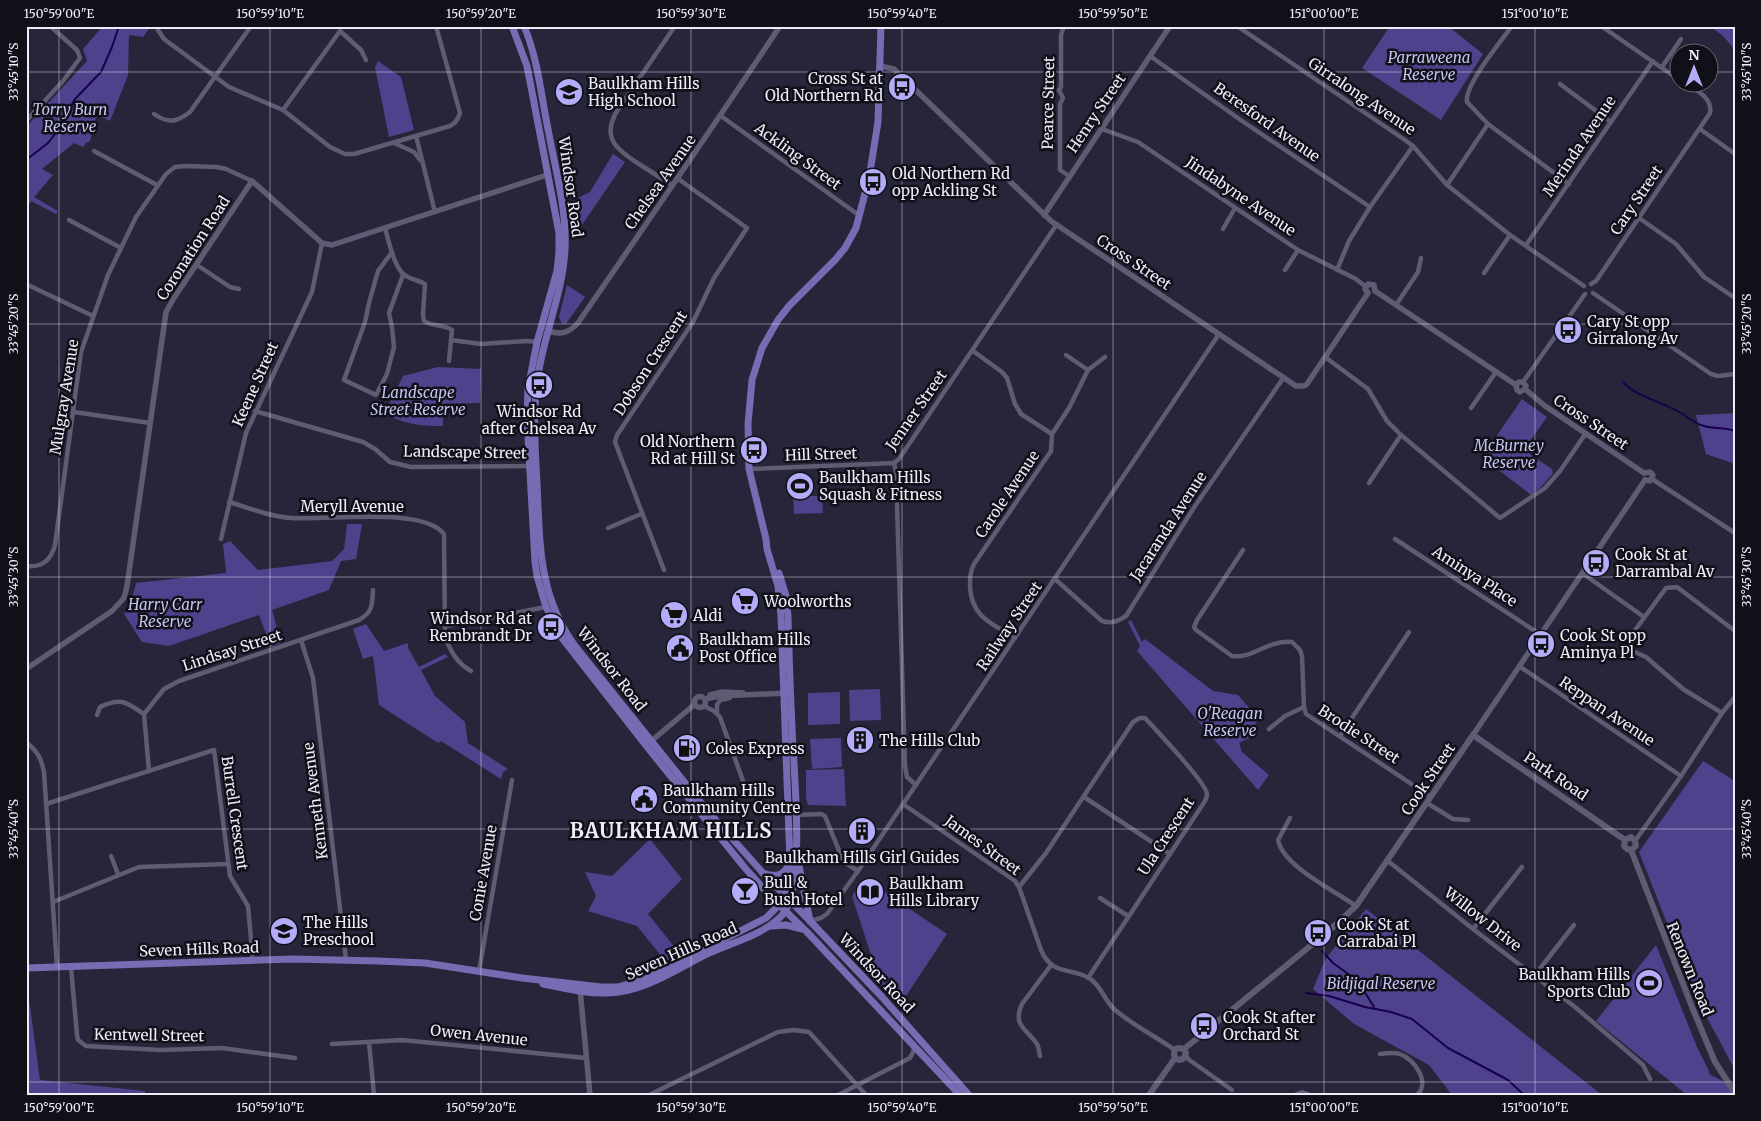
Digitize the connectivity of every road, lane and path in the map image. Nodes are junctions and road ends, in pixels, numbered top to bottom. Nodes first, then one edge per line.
1 (50, 26) edge
2 (158, 26) edge
3 (251, 26) edge
4 (436, 26) edge
5 (512, 26) edge
6 (524, 26) edge
7 (675, 26) edge
8 (780, 26) edge
9 (881, 26) edge
10 (1064, 26) edge
11 (1170, 26) edge
12 (1237, 26) edge
13 (1511, 26) edge
14 (1601, 26) edge
15 (1681, 39) dead end
16 (1150, 56) junction
17 (366, 60) dead end
18 (1653, 61) junction
19 (880, 66) junction
20 (1662, 67) junction
21 (1668, 71) edge
22 (214, 76) junction
23 (1560, 84) dead end
24 (1698, 92) edge
25 (283, 110) junction
26 (154, 114) dead end
27 (721, 116) junction
28 (26, 121) edge
29 (1610, 122) junction
30 (1488, 124) junction
31 (1102, 129) junction
32 (1700, 129) junction
33 (416, 136) junction
34 (394, 143) junction
35 (1413, 146) junction
36 (94, 151) dead end
37 (1735, 154) edge
38 (421, 161) junction
39 (556, 173) junction
40 (547, 175) junction
41 (1069, 176) junction
42 (677, 178) junction
43 (252, 181) junction
44 (1569, 184) junction
45 (157, 185) junction
46 (672, 185) junction
47 (1447, 185) junction
48 (1370, 207) junction
49 (1235, 208) junction
50 (435, 212) junction
51 (1044, 215) junction
52 (860, 216) junction
53 (1639, 218) junction
54 (69, 220) dead end
55 (1057, 224) junction
56 (385, 228) junction
57 (1223, 229) dead end
58 (1510, 235) junction
59 (322, 243) junction
60 (1526, 246) junction
61 (121, 248) junction
62 (1298, 250) junction
63 (392, 252) junction
64 (1421, 258) dead end
65 (197, 265) junction
66 (1285, 270) dead end
67 (1337, 270) junction
68 (1484, 273) dead end
69 (403, 275) junction
70 (26, 284) edge
71 (1591, 284) junction
72 (1366, 286) junction
73 (1584, 286) junction
74 (239, 289) dead end
75 (1375, 291) junction
76 (1368, 293) junction
77 (1593, 293) junction
78 (1585, 294) junction
79 (1735, 298) edge
80 (1396, 305) junction
81 (93, 316) junction
82 (545, 330) junction
83 (1219, 334) junction
84 (451, 340) junction
85 (537, 342) junction
86 (973, 352) junction
87 (1066, 355) dead end
88 (1105, 357) dead end
89 (1325, 357) junction
90 (450, 361) dead end
91 (1088, 370) junction
92 (1496, 372) junction
93 (1735, 374) edge
94 (1284, 378) junction
95 (1524, 386) junction
96 (1471, 408) dead end
97 (255, 411) junction
98 (74, 412) junction
99 (150, 423) junction
100 (1586, 433) junction
101 (1052, 434) junction
102 (1401, 435) junction
103 (894, 463) junction
104 (533, 466) junction
105 (749, 469) junction
106 (1644, 473) junction
107 (1652, 478) junction
108 (1644, 480) junction
109 (1369, 483) dead end
110 (229, 502) junction
111 (641, 514) junction
112 (608, 528) dead end
113 (1735, 533) edge
114 (220, 539) dead end
115 (1395, 539) dead end
116 (1243, 550) dead end
117 (26, 566) edge
118 (664, 570) dead end
119 (1582, 573) junction
120 (1055, 579) junction
121 (374, 590) dead end
122 (546, 606) junction
123 (1644, 617) junction
124 (446, 626) junction
125 (1735, 631) edge
126 (1409, 632) dead end
127 (1540, 634) junction
128 (1015, 638) junction
129 (301, 640) junction
130 (1520, 666) junction
131 (26, 669) edge
132 (471, 671) dead end
133 (788, 693) junction
134 (748, 694) junction
135 (736, 696) junction
136 (1735, 697) edge
137 (704, 701) junction
138 (696, 704) junction
139 (1304, 707) junction
140 (1140, 711) dead end
141 (1722, 713) junction
142 (144, 714) junction
143 (717, 714) junction
144 (98, 715) dead end
145 (1140, 718) junction
146 (1269, 729) dead end
147 (1473, 735) junction
148 (1340, 736) junction
149 (26, 742) edge
150 (649, 743) junction
151 (149, 771) junction
152 (1681, 776) junction
153 (512, 780) dead end
154 (743, 782) dead end
155 (916, 785) junction
156 (1084, 797) junction
157 (1429, 800) junction
158 (46, 804) junction
159 (904, 804) junction
160 (796, 815) junction
161 (1290, 818) dead end
162 (1468, 820) dead end
163 (1625, 840) junction
164 (1636, 841) junction
165 (1631, 850) junction
166 (1170, 854) junction
167 (111, 856) dead end
168 (796, 856) junction
169 (1388, 861) junction
170 (790, 862) junction
171 (228, 864) junction
172 (1522, 867) dead end
173 (858, 871) junction
174 (762, 872) junction
175 (118, 874) junction
176 (1019, 887) junction
177 (784, 895) junction
178 (1100, 898) dead end
179 (790, 901) junction
180 (53, 902) junction
181 (779, 904) junction
182 (1356, 906) junction
183 (786, 910) junction
184 (1128, 916) junction
185 (810, 921) junction
186 (1574, 925) dead end
187 (768, 926) junction
188 (1473, 929) junction
189 (807, 932) junction
190 (346, 960) junction
191 (253, 961) junction
192 (1051, 966) junction
193 (57, 967) junction
194 (71, 967) junction
195 (26, 968) edge
196 (479, 971) junction
197 (1535, 975) junction
198 (1088, 978) junction
199 (580, 987) junction
200 (370, 1042) junction
201 (332, 1044) dead end
202 (912, 1044) junction
203 (1185, 1052) junction
204 (1175, 1054) junction
205 (1380, 1054) dead end
206 (1040, 1056) dead end
207 (295, 1058) dead end
208 (586, 1058) junction
209 (1650, 1079) dead end
210 (859, 1087) junction
211 (1232, 1090) dead end
212 (1735, 1093) edge
213 (1310, 1094) edge
214 (374, 1095) edge
215 (590, 1095) edge
216 (649, 1095) edge
217 (838, 1095) edge
218 (866, 1095) edge
219 (960, 1095) edge
220 (969, 1095) edge
221 (1149, 1095) edge
222 (1295, 1095) edge
223 (1417, 1095) edge

1 - 28 street
2 - 22 street
3 - 22 street
4 - 33 street
5 - 40 main road, Windsor Road
6 - 39 main road, Windsor Road
7 - 46 street
8 - 27 street, Chelsea Avenue
9 - 19 main road
10 - 41 street, Pearce Street
11 - 16 street, Henry Street
12 - 35 street, Girralong Avenue
13 - 30 street
14 - 18 street
15 - 20 street
16 - 31 street, Henry Street
16 - 48 street, Beresford Avenue
17 - 25 street
18 - 20 street
18 - 29 street, Merinda Avenue
19 - 51 street, Cross Street
19 - 52 main road
20 - 21 street
22 - 25 street
22 - 26 street
23 - 29 street
24 - 32 street, Cary Street
25 - 34 street
27 - 42 street, Chelsea Avenue
27 - 52 street, Ackling Street
29 - 44 street, Merinda Avenue
30 - 44 street
30 - 47 street
31 - 41 street, Henry Street
31 - 49 street, Jindabyne Avenue
32 - 37 street
32 - 53 street, Cary Street
33 - 34 street
33 - 38 street
34 - 38 street
35 - 47 street, Girralong Avenue
35 - 48 street
36 - 45 street
38 - 50 street
39 - 40 main road
39 - 82 main road, Windsor Road
40 - 50 street
40 - 82 main road, Windsor Road
41 - 51 street, Henry Street
42 - 46 street, Chelsea Avenue
42 - 111 street, Dobson Crescent
43 - 45 street, Mulgray Avenue
43 - 59 street
43 - 65 street, Coronation Road
44 - 60 street, Merinda Avenue
45 - 61 street, Mulgray Avenue
46 - 82 street, Chelsea Avenue
47 - 58 street, Girralong Avenue
48 - 67 street
49 - 57 street
49 - 62 street, Jindabyne Avenue
50 - 56 street
51 - 55 street, Cross Street
52 - 105 main road
53 - 71 street, Cary Street
53 - 79 street
54 - 61 street
55 - 83 street, Cross Street
55 - 86 street, Jenner Street
56 - 59 street
56 - 63 street
58 - 60 street, Girralong Avenue
58 - 68 street
59 - 97 street, Keene Street
60 - 73 street, Girralong Avenue
61 - 81 street, Mulgray Avenue
62 - 66 street
62 - 67 street, Jindabyne Avenue
63 - 69 street
63 - 69 street
64 - 80 street
65 - 74 street
65 - 99 street, Coronation Road
67 - 72 street, Jindabyne Avenue
69 - 84 street
70 - 81 street
71 - 73 street
71 - 77 street
72 - 75 street
72 - 76 street
73 - 78 street
75 - 76 street
75 - 80 street
76 - 89 street, Cross Street
77 - 78 street
77 - 93 street
78 - 95 street
80 - 92 street
81 - 98 street, Mulgray Avenue
82 - 85 main road, Windsor Road
82 - 104 main road, Windsor Road
83 - 94 street, Cross Street
83 - 120 street, Railway Street
84 - 85 street
84 - 90 street
85 - 104 main road, Windsor Road
86 - 101 street
86 - 103 street, Jenner Street
87 - 91 street
88 - 91 street, Carole Avenue
89 - 94 street, Cross Street
89 - 102 street
91 - 101 street, Carole Avenue
92 - 95 street, Cross Street
92 - 96 street
94 - 120 street, Jacaranda Avenue
95 - 100 street, Cross Street
97 - 104 street, Landscape Street
97 - 110 street, Keene Street
98 - 99 street
98 - 117 street, Mulgray Avenue
99 - 131 street, Coronation Road
100 - 102 street
100 - 106 street, Cross Street
101 - 128 street, Carole Avenue
102 - 109 street
103 - 105 street, Hill Street
103 - 155 street, Jenner Street
104 - 122 main road, Windsor Road
104 - 150 main road, Windsor Road
105 - 133 main road
106 - 107 street
106 - 108 street
107 - 108 street
107 - 113 street
108 - 119 street, Cook Street
110 - 114 street, Keene Street
110 - 124 street, Meryll Avenue
111 - 112 street
111 - 118 street, Dobson Crescent
115 - 127 street, Aminya Place
116 - 139 street, Brodie Street
119 - 123 street
119 - 127 street, Cook Street
120 - 128 street, Railway Street
121 - 129 street, Lindsay Street
122 - 124 street
122 - 150 main road, Windsor Road
123 - 125 street
123 - 141 street
124 - 132 street, Meryll Avenue
126 - 148 street
127 - 130 street, Cook Street
128 - 155 street, Railway Street
129 - 142 street, Lindsay Street
129 - 190 street, Kenneth Avenue
130 - 147 street, Cook Street
130 - 152 street, Reppan Avenue
133 - 134 street
133 - 160 main road
133 - 170 main road, Seven Hills Road
134 - 135 street
134 - 137 street
135 - 137 street
135 - 143 street
136 - 141 street
137 - 138 street
137 - 138 street
137 - 143 street
138 - 150 street
139 - 146 street
139 - 148 street, Brodie Street
140 - 145 street
141 - 152 street
142 - 144 street
142 - 151 street
143 - 154 street
145 - 156 street
145 - 166 street, Ula Crescent
147 - 157 main road, Cook Street
147 - 163 main road, Park Road
148 - 157 street, Brodie Street
149 - 158 street
150 - 174 main road, Windsor Road
150 - 181 main road, Windsor Road
151 - 158 street, Burrell Crescent
151 - 171 street, Burrell Crescent
152 - 164 street
153 - 196 street, Conie Avenue
155 - 159 street, Railway Street
156 - 166 street
156 - 176 street
157 - 162 street, Brodie Street
157 - 169 main road, Cook Street
158 - 180 street
159 - 173 street, Railway Street
159 - 176 street, James Street
160 - 168 main road
160 - 173 street
161 - 182 street
163 - 164 main road
163 - 165 main road
164 - 165 main road
165 - 212 main road, Renown Road
166 - 184 street, Ula Crescent
167 - 175 street
168 - 179 main road
168 - 185 main road
169 - 182 main road, Cook Street
169 - 188 street, Willow Drive
170 - 174 main road
170 - 177 main road, Seven Hills Road
171 - 175 street
171 - 191 street, Burrell Crescent
172 - 188 street
173 - 185 street, Railway Street
174 - 177 main road, Windsor Road
175 - 180 street
176 - 192 street, James Street
177 - 179 main road, Windsor Road
177 - 181 main road, Seven Hills Road
178 - 184 street
179 - 183 main road
179 - 185 main road, Windsor Road
180 - 193 street
181 - 183 main road, Windsor Road
181 - 199 main road, Seven Hills Road
182 - 203 main road, Cook Street
183 - 187 main road, Seven Hills Road
183 - 189 main road, Windsor Road
184 - 198 street, Ula Crescent
185 - 220 main road, Windsor Road
186 - 197 street
187 - 189 main road
187 - 199 main road, Seven Hills Road
188 - 197 street, Willow Drive
189 - 202 main road, Windsor Road
190 - 191 main road, Seven Hills Road
190 - 196 main road, Seven Hills Road
191 - 194 main road, Seven Hills Road
192 - 198 street
192 - 206 street
193 - 194 main road, Seven Hills Road
193 - 195 main road, Seven Hills Road
194 - 207 street, Kentwell Street
196 - 199 main road, Seven Hills Road
197 - 209 street, Willow Drive
198 - 204 street
199 - 208 street
200 - 201 street, Owen Avenue
200 - 208 street, Owen Avenue
200 - 214 street
202 - 210 street
202 - 219 main road, Windsor Road
203 - 204 main road
203 - 204 main road
203 - 211 street
204 - 221 main road
205 - 223 street
208 - 215 street
210 - 216 street
210 - 217 street
210 - 218 street
213 - 222 street

